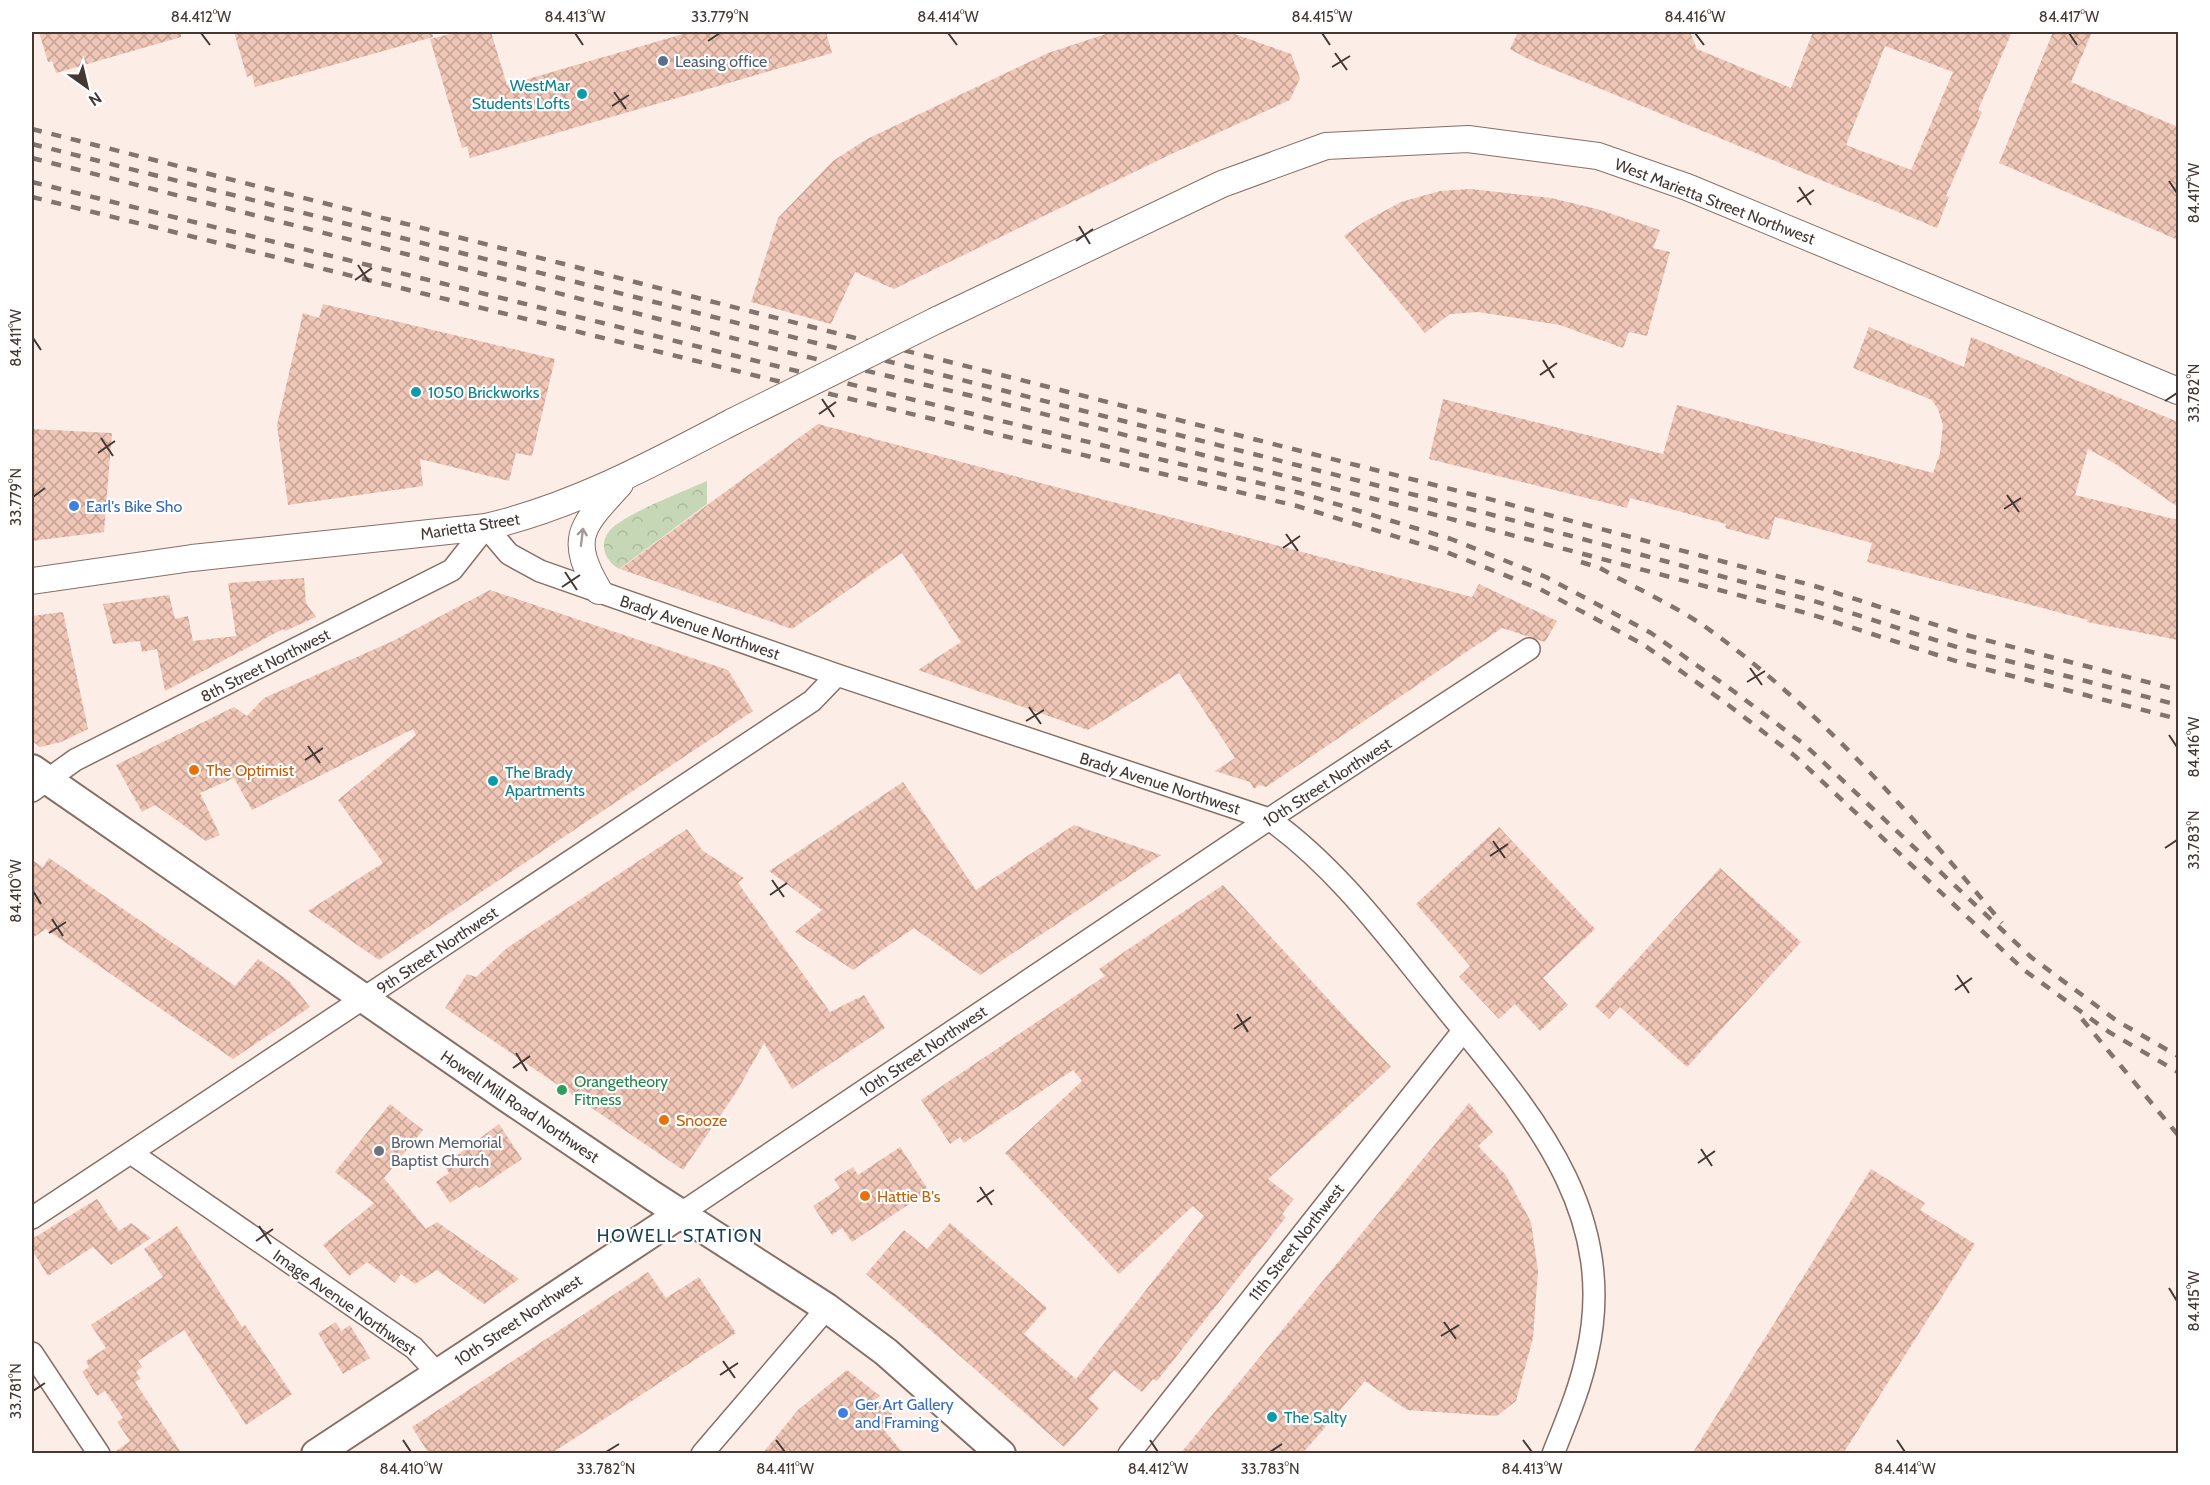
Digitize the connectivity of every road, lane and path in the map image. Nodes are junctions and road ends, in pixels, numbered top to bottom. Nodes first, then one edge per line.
1 (938, 321) joint
2 (2178, 391) edge
3 (628, 476) junction
4 (486, 527) junction
5 (32, 580) edge
6 (599, 591) junction
7 (1529, 649) dead end
8 (837, 675) junction
9 (37, 780) edge
10 (1269, 819) junction
11 (363, 999) junction
12 (1463, 1031) junction
13 (131, 1153) junction
14 (680, 1214) junction
15 (32, 1218) edge
16 (826, 1308) junction
17 (32, 1353) edge
18 (437, 1373) junction
19 (99, 1454) edge
20 (316, 1454) edge
21 (702, 1454) edge
22 (1001, 1454) edge
23 (1129, 1454) edge
24 (1553, 1454) edge

1 - 2 street, West Marietta Street Northwest
1 - 3 street, Marietta Street, bridge
3 - 4 street, Marietta Street
6 -> 3 street
4 - 5 street, Marietta Street
4 - 6 street, Brady Avenue Northwest
4 - 9 street, 8th Street Northwest
6 - 8 street, Brady Avenue Northwest
7 - 10 street, 10th Street Northwest
8 - 10 street, Brady Avenue Northwest
8 - 11 street, 9th Street Northwest
9 - 11 main road, Howell Mill Road Northwest
10 - 12 street, Brady Avenue Northwest
10 - 14 street, 10th Street Northwest
11 - 13 street, 9th Street Northwest
11 - 14 main road, Howell Mill Road Northwest
12 - 23 street, 11th Street Northwest
12 - 24 street, Brady Avenue Northwest
13 - 15 street, 9th Street Northwest
13 - 18 street, Image Avenue Northwest
14 - 16 main road, Howell Mill Road Northwest
14 - 18 main road, 10th Street Northwest
16 - 21 street
16 - 22 main road, Howell Mill Road Northwest
17 - 19 street
18 - 20 main road, 10th Street Northwest

